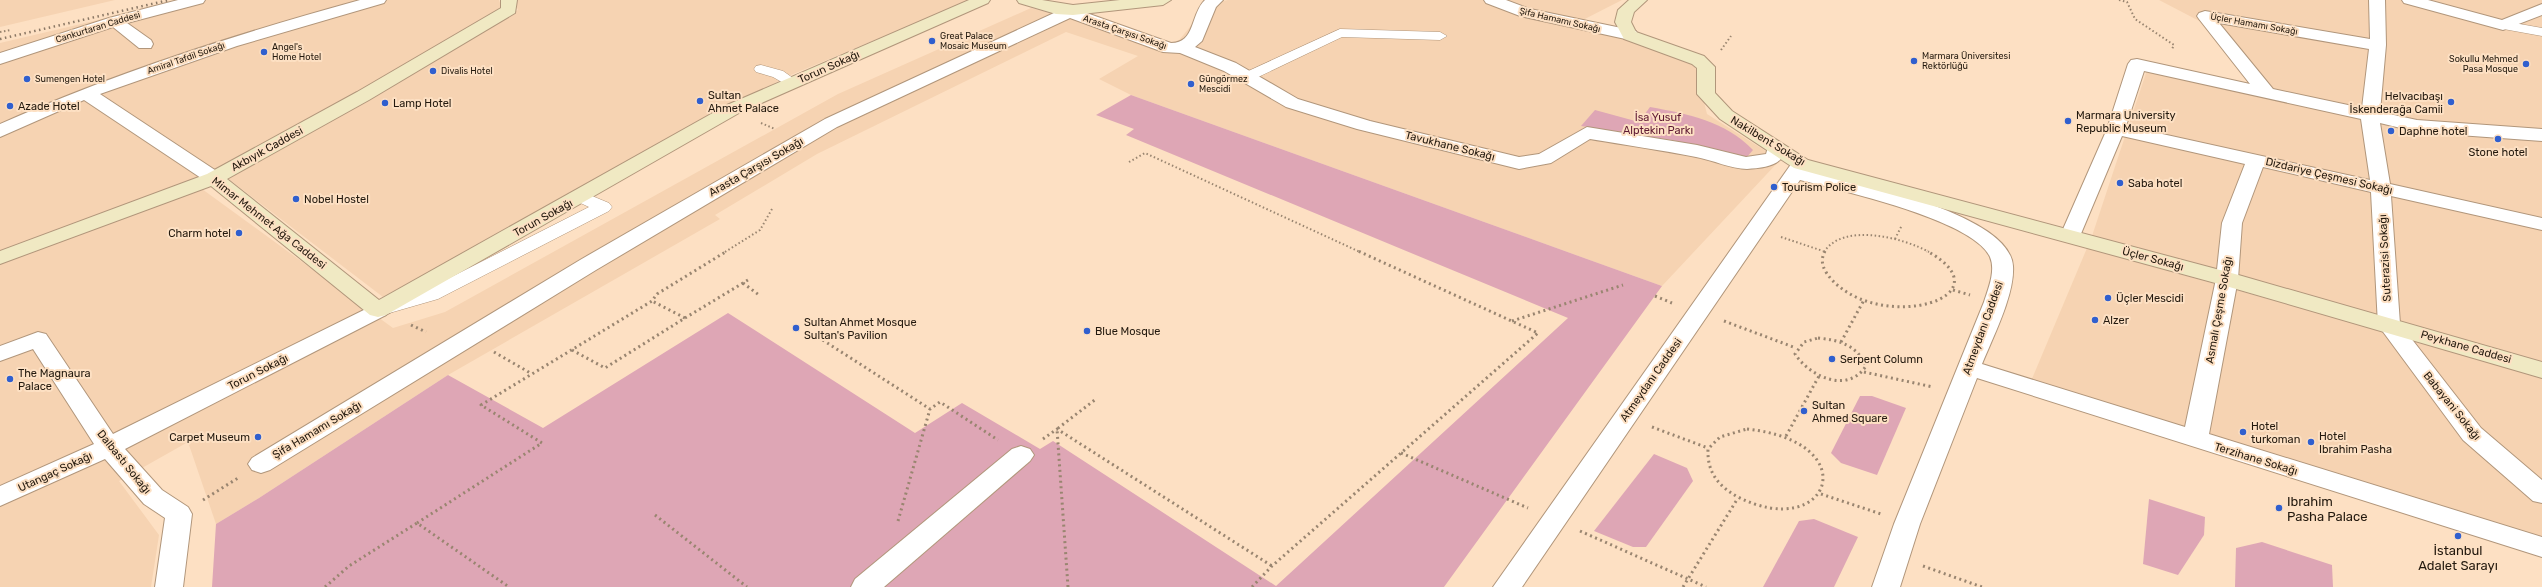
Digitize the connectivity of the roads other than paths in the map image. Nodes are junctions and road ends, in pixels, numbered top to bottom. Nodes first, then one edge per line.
1 (197, 0) edge
2 (378, 0) edge
3 (510, 0) edge
4 (982, 0) edge
5 (1025, 0) edge
6 (1163, 0) edge
7 (1215, 0) edge
8 (1492, 0) edge
9 (1639, 0) edge
10 (2377, 0) edge
11 (2410, 0) edge
12 (2542, 9) edge
13 (1071, 11) junction
14 (115, 21) junction
15 (2503, 25) junction
16 (2542, 32) edge
17 (1630, 35) junction
18 (1440, 36) dead end
19 (145, 44) dead end
20 (2378, 45) junction
21 (1177, 50) junction
22 (0, 59) edge
23 (1249, 76) junction
24 (86, 93) junction
25 (2267, 93) junction
26 (2370, 117) junction
27 (2116, 129) junction
28 (0, 131) edge
29 (2542, 135) edge
30 (1776, 148) junction
31 (2256, 160) junction
32 (1799, 168) junction
33 (214, 178) junction
34 (2381, 188) junction
35 (580, 196) junction
36 (1917, 196) joint
37 (2542, 224) edge
38 (2070, 236) junction
39 (0, 258) edge
40 (2227, 279) junction
41 (378, 310) junction
42 (2389, 325) junction
43 (455, 346) joint
44 (0, 354) edge
45 (1970, 368) junction
46 (2542, 370) edge
47 (105, 440) junction
48 (2194, 440) junction
49 (1021, 455) dead end
50 (261, 464) road end
51 (2542, 494) edge
52 (0, 497) edge
53 (2542, 547) edge
54 (169, 587) edge
55 (865, 587) edge
56 (1507, 587) edge
57 (1886, 587) edge

1 - 14 street, Cankurtaran Caddesi
2 - 24 street, Amiral Tafdil Sokağı
3 - 33 street, Akbıyık Caddesi
4 - 35 street, Torun Sokağı
5 - 13 street
6 - 13 street
7 - 21 street
8 - 17 street, Şifa Hamamı Sokağı
9 - 17 street
10 - 20 street, Suterazisi Sokağı
11 - 15 street
12 - 15 street
13 - 21 street, Arasta Çarşısı Sokağı
13 - 43 street, Arasta Çarşısı Sokağı
14 - 19 street
14 - 22 street, Cankurtaran Caddesi
15 - 16 lane
17 - 30 street, Nakilbent Sokağı
18 - 23 lane
20 - 25 street, Üçler Hamamı Sokağı
20 - 26 street, Suterazisi Sokağı
21 - 23 street, Tavukhane Sokağı
23 - 30 street, Tavukhane Sokağı
24 - 28 street, Amiral Tafdil Sokağı
24 - 33 street, Mimar Mehmet Ağa Caddesi
25 - 26 street
25 - 27 street
26 - 29 street
26 - 34 street, Suterazisi Sokağı
27 - 31 street, Dizdariye Çeşmesi Sokağı
27 - 38 street
30 - 32 street, Nakilbent Sokağı
31 - 34 street, Dizdariye Çeşmesi Sokağı
31 - 40 street, Asmalı Çeşme Sokağı
32 - 36 street, Nakilbent Sokağı
32 - 45 street, Atmeydanı Caddesi
32 - 56 street, Atmeydanı Caddesi
33 - 39 street, Akbıyık Caddesi
33 - 41 street, Mimar Mehmet Ağa Caddesi
34 - 37 street, Dizdariye Çeşmesi Sokağı
34 - 42 street, Suterazisi Sokağı
35 - 41 street, Torun Sokağı
35 - 41 lane
36 - 38 street, Üçler Sokağı
38 - 40 street, Üçler Sokağı
40 - 42 street, Üçler Sokağı
40 - 48 street, Asmalı Çeşme Sokağı
41 - 47 street, Torun Sokağı
42 - 46 street, Peykhane Caddesi
42 - 51 street, Babayani Sokağı
43 - 50 street, Şifa Hamamı Sokağı
44 - 47 street, Dalbastı Sokağı
45 - 48 street, Terzihane Sokağı
45 - 57 street, Atmeydanı Caddesi
47 - 52 street, Utangaç Sokağı
47 - 54 street, Dalbastı Sokağı
48 - 53 street, Terzihane Sokağı
49 - 55 street

